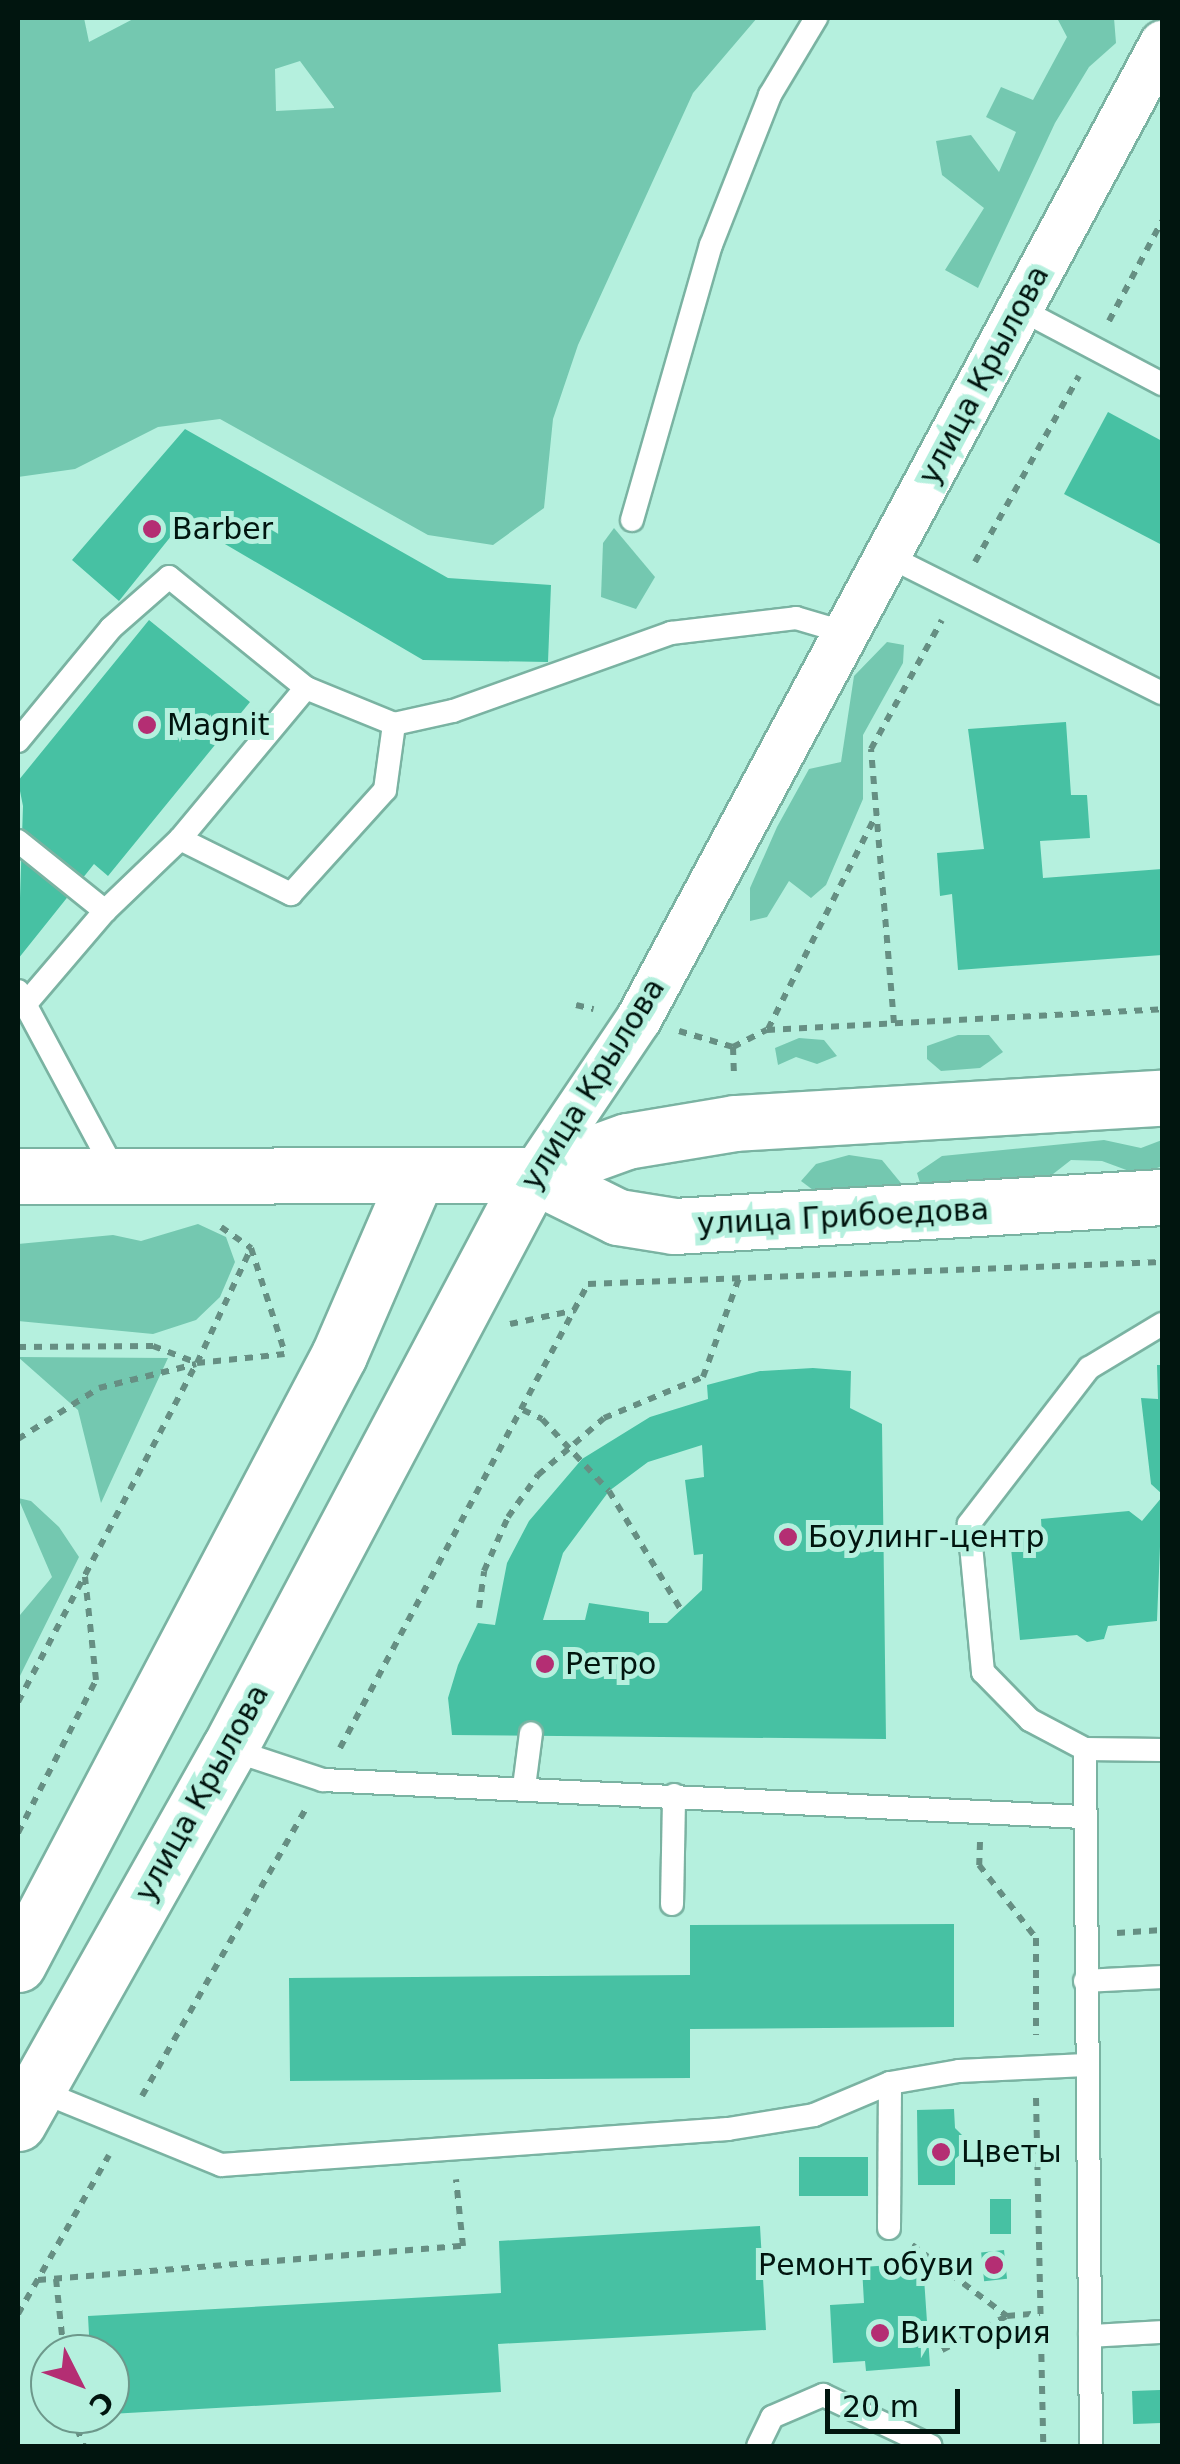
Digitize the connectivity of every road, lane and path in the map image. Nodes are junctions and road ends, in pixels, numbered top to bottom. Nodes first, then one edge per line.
1 (816, 18) edge
2 (1162, 43) edge
3 (1018, 308) junction
4 (1162, 384) edge
5 (632, 520) dead end
6 (888, 556) junction
7 (847, 633) junction
8 (306, 688) junction
9 (1162, 693) edge
10 (394, 724) junction
11 (18, 740) edge
12 (876, 814) dead end
13 (180, 839) junction
14 (18, 841) edge
15 (104, 911) junction
16 (23, 996) edge
17 (576, 1005) dead end
18 (1162, 1010) edge
19 (638, 1019) junction
20 (767, 1030) junction
21 (1162, 1098) edge
22 (114, 1172) junction
23 (533, 1175) junction
24 (18, 1176) edge
25 (415, 1179) junction
26 (1162, 1197) edge
27 (210, 1219) dead end
28 (251, 1248) junction
29 (1162, 1262) edge
30 (739, 1280) junction
31 (1162, 1324) edge
32 (286, 1354) dead end
33 (197, 1364) junction
34 (523, 1410) junction
35 (18, 1439) edge
36 (566, 1445) junction
37 (84, 1575) junction
38 (479, 1608) dead end
39 (681, 1610) dead end
40 (18, 1702) edge
41 (532, 1733) dead end
42 (228, 1749) junction
43 (1085, 1750) junction
44 (1162, 1750) edge
45 (323, 1780) junction
46 (524, 1787) junction
47 (674, 1795) junction
48 (982, 1812) junction
49 (1083, 1817) junction
50 (18, 1832) edge
51 (672, 1904) dead end
52 (18, 1964) edge
53 (1162, 1977) edge
54 (1085, 1980) junction
55 (1086, 2065) junction
56 (1036, 2068) junction
57 (890, 2083) junction
58 (26, 2106) edge
59 (124, 2128) junction
60 (454, 2151) junction
61 (889, 2228) joint
62 (56, 2278) junction
63 (37, 2280) junction
64 (18, 2314) edge
65 (1040, 2314) junction
66 (1007, 2316) junction
67 (1162, 2332) edge
68 (62, 2334) edge
69 (1090, 2336) junction
70 (942, 2350) dead end
71 (758, 2446) edge
72 (931, 2446) edge
73 (1043, 2446) edge
74 (1091, 2446) edge

1 - 5 lane
2 - 3 street, улица Крылова
3 - 4 lane
3 - 6 street, улица Крылова
6 - 7 street, улица Крылова
6 - 9 lane
7 - 10 lane
7 - 19 street, улица Крылова
8 - 10 lane
8 - 11 lane
8 - 13 lane
10 - 13 lane
12 - 20 path
13 - 15 lane
14 - 15 lane
15 - 16 lane
16 - 22 lane
17 - 19 path
18 - 20 path
19 - 20 path
19 - 23 street, улица Крылова
21 - 23 main road, улица Грибоедова
22 - 24 main road, улица Грибоедова
22 - 25 main road, улица Грибоедова
23 - 25 main road, улица Грибоедова
23 - 26 main road, улица Грибоедова
23 - 42 main road, улица Крылова
25 - 52 main road
27 - 28 path
28 - 32 path
28 - 33 path
29 - 30 path
30 - 34 path
30 - 36 path
31 - 43 lane
33 - 35 path
33 - 37 path
34 - 36 path
34 - 45 path
36 - 38 path
36 - 39 path
37 - 40 path
37 - 50 path
41 - 46 lane
42 - 45 lane
42 - 58 main road, улица Крылова
43 - 44 lane
43 - 49 lane
45 - 46 lane
45 - 59 path
46 - 47 lane
47 - 48 lane
47 - 51 lane
48 - 49 lane
48 - 56 path
49 - 54 lane
53 - 54 lane
54 - 55 lane
55 - 56 lane
55 - 69 lane
56 - 57 lane
56 - 65 path
57 - 60 lane
57 - 61 lane
58 - 59 lane
59 - 60 lane
59 - 63 path
60 - 62 path
61 - 66 path
62 - 63 path
62 - 68 path
63 - 64 path
65 - 66 path
65 - 73 path
66 - 70 path
67 - 69 lane
69 - 74 lane
71 - 72 lane

